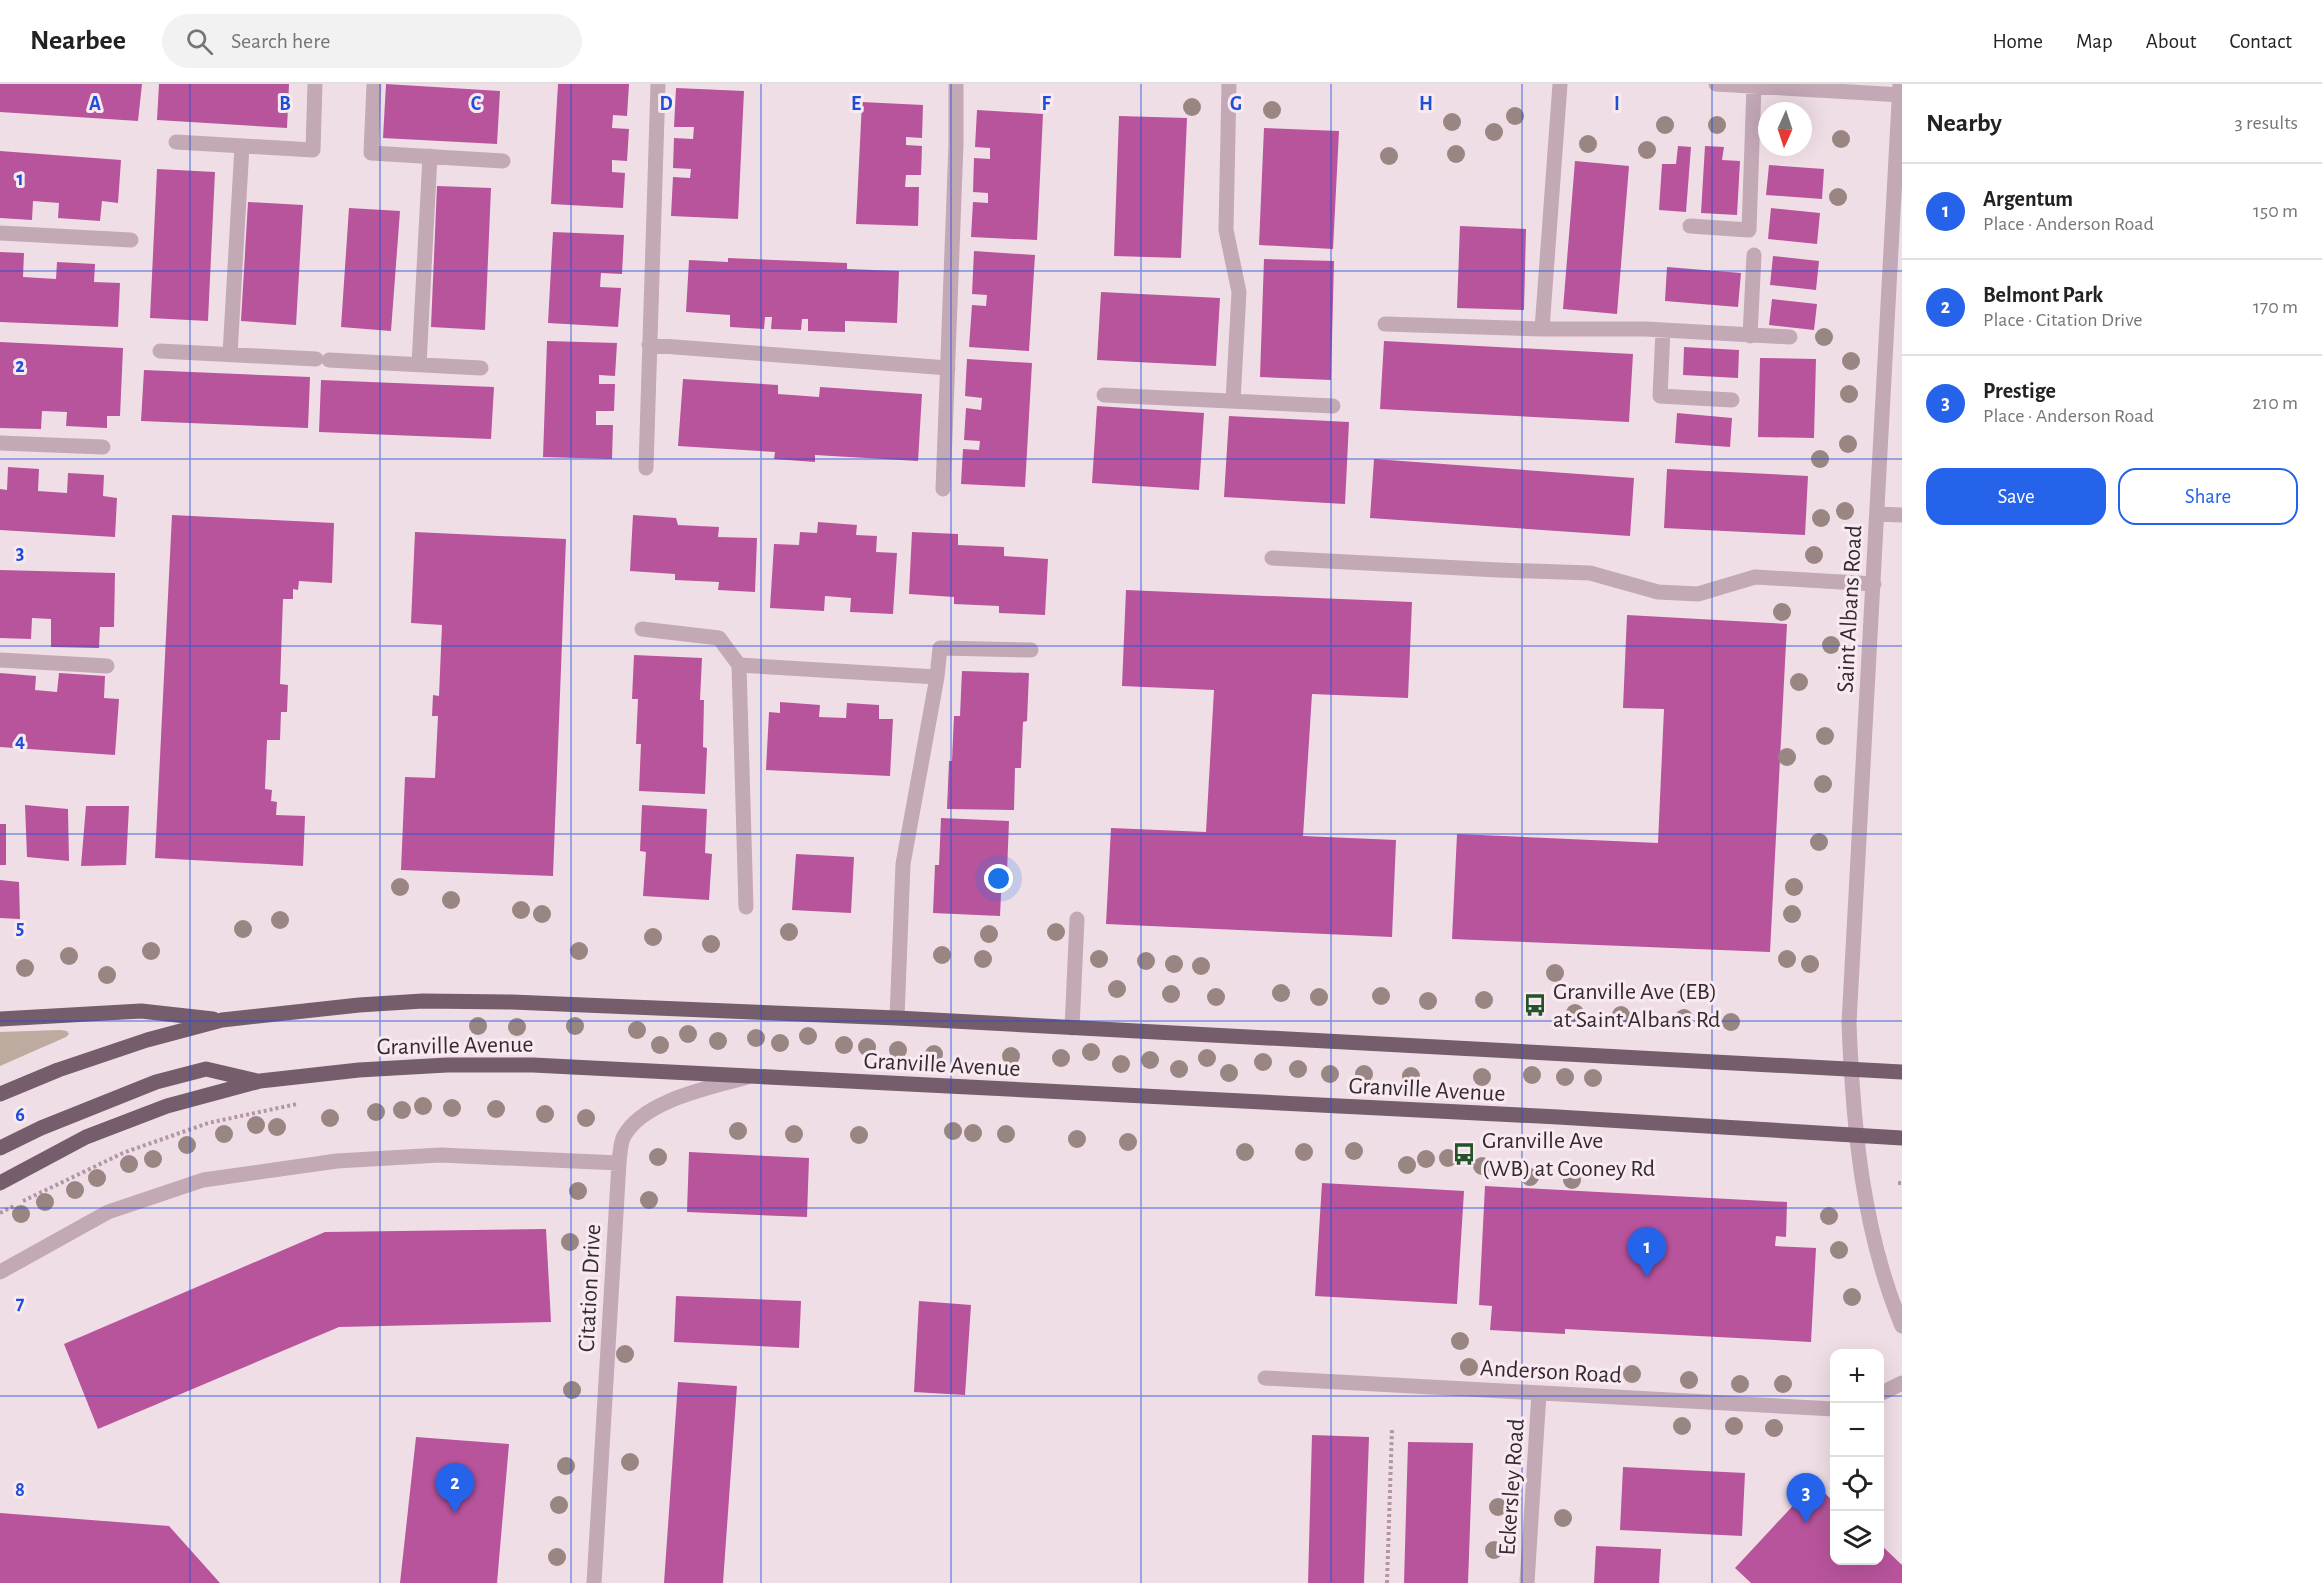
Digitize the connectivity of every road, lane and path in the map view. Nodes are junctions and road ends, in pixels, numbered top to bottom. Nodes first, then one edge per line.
1 (315, 84) edge
2 (374, 84) edge
3 (658, 84) edge
4 (956, 84) edge
5 (1229, 84) edge
6 (1560, 84) edge
7 (1716, 84) edge
8 (1754, 86) junction
9 (1900, 91) edge
10 (176, 142) dead end
11 (242, 146) junction
12 (430, 156) junction
13 (503, 161) dead end
14 (1690, 226) dead end
15 (0, 233) edge
16 (131, 240) dead end
17 (1754, 255) dead end
18 (1385, 324) dead end
19 (1542, 329) junction
20 (1663, 330) junction
21 (1750, 336) junction
22 (1790, 337) dead end
23 (649, 345) junction
24 (160, 351) dead end
25 (230, 354) junction
26 (418, 364) junction
27 (482, 368) dead end
28 (948, 368) junction
29 (1104, 395) dead end
30 (1732, 399) dead end
31 (1233, 401) junction
32 (1333, 406) dead end
33 (0, 443) edge
34 (103, 447) dead end
35 (645, 468) dead end
36 (943, 489) dead end
37 (1877, 514) junction
38 (1902, 515) edge
39 (1272, 558) dead end
40 (1874, 584) junction
41 (642, 629) dead end
42 (1031, 650) dead end
43 (0, 660) edge
44 (739, 664) junction
45 (107, 666) dead end
46 (937, 676) junction
47 (746, 907) dead end
48 (1077, 919) dead end
49 (2, 1018) edge
50 (897, 1018) junction
51 (222, 1020) junction
52 (1072, 1028) junction
53 (1851, 1069) junction
54 (1902, 1072) edge
55 (747, 1077) junction
56 (260, 1081) junction
57 (0, 1094) edge
58 (303, 1103) dead end
59 (1857, 1136) junction
60 (1902, 1138) edge
61 (0, 1148) edge
62 (619, 1164) junction
63 (0, 1183) edge
64 (0, 1214) edge
65 (0, 1272) edge
66 (1902, 1326) edge
67 (1265, 1378) dead end
68 (1902, 1383) edge
69 (1884, 1392) edge
70 (1539, 1393) junction
71 (1830, 1409) edge
72 (1392, 1429) dead end
73 (594, 1583) edge
74 (1387, 1583) edge
75 (1527, 1583) edge

1 - 11 street
2 - 12 street
3 - 23 street
4 - 28 street
5 - 31 street
6 - 19 street
7 - 8 street
8 - 9 street
8 - 14 street
9 - 37 street, Saint Albans Road
10 - 11 street
11 - 25 street
12 - 13 street
12 - 26 street
15 - 16 street
17 - 21 street
18 - 19 street
19 - 20 street
20 - 21 street
20 - 30 street
21 - 22 street
23 - 28 street
23 - 35 street
24 - 25 street
25 - 26 street
26 - 27 street
28 - 36 street
29 - 31 street
31 - 32 street
33 - 34 street
37 - 38 street
37 - 40 street, Saint Albans Road
39 - 40 street
40 - 53 street, Saint Albans Road
41 - 44 street
42 - 46 street
43 - 45 street
44 - 46 street
44 - 47 street
46 - 50 street
48 - 52 street
49 - 51 main road
50 - 51 main road, Granville Avenue
50 - 52 main road, Granville Avenue
51 - 57 main road, Granville Avenue
52 - 53 main road, Granville Avenue
53 - 54 main road, Granville Avenue
53 - 59 street, Saint Albans Road
55 - 56 main road, Granville Avenue
55 - 59 main road, Granville Avenue
55 - 62 street, Citation Drive
56 - 61 main road
56 - 63 main road, Granville Avenue
58 - 64 path
59 - 60 main road, Granville Avenue
59 - 66 street, Saint Albans Road
62 - 65 street
62 - 73 street, Citation Drive
67 - 70 street, Anderson Road
68 - 69 street
70 - 71 street, Anderson Road
70 - 75 street, Eckersley Road
72 - 74 path

